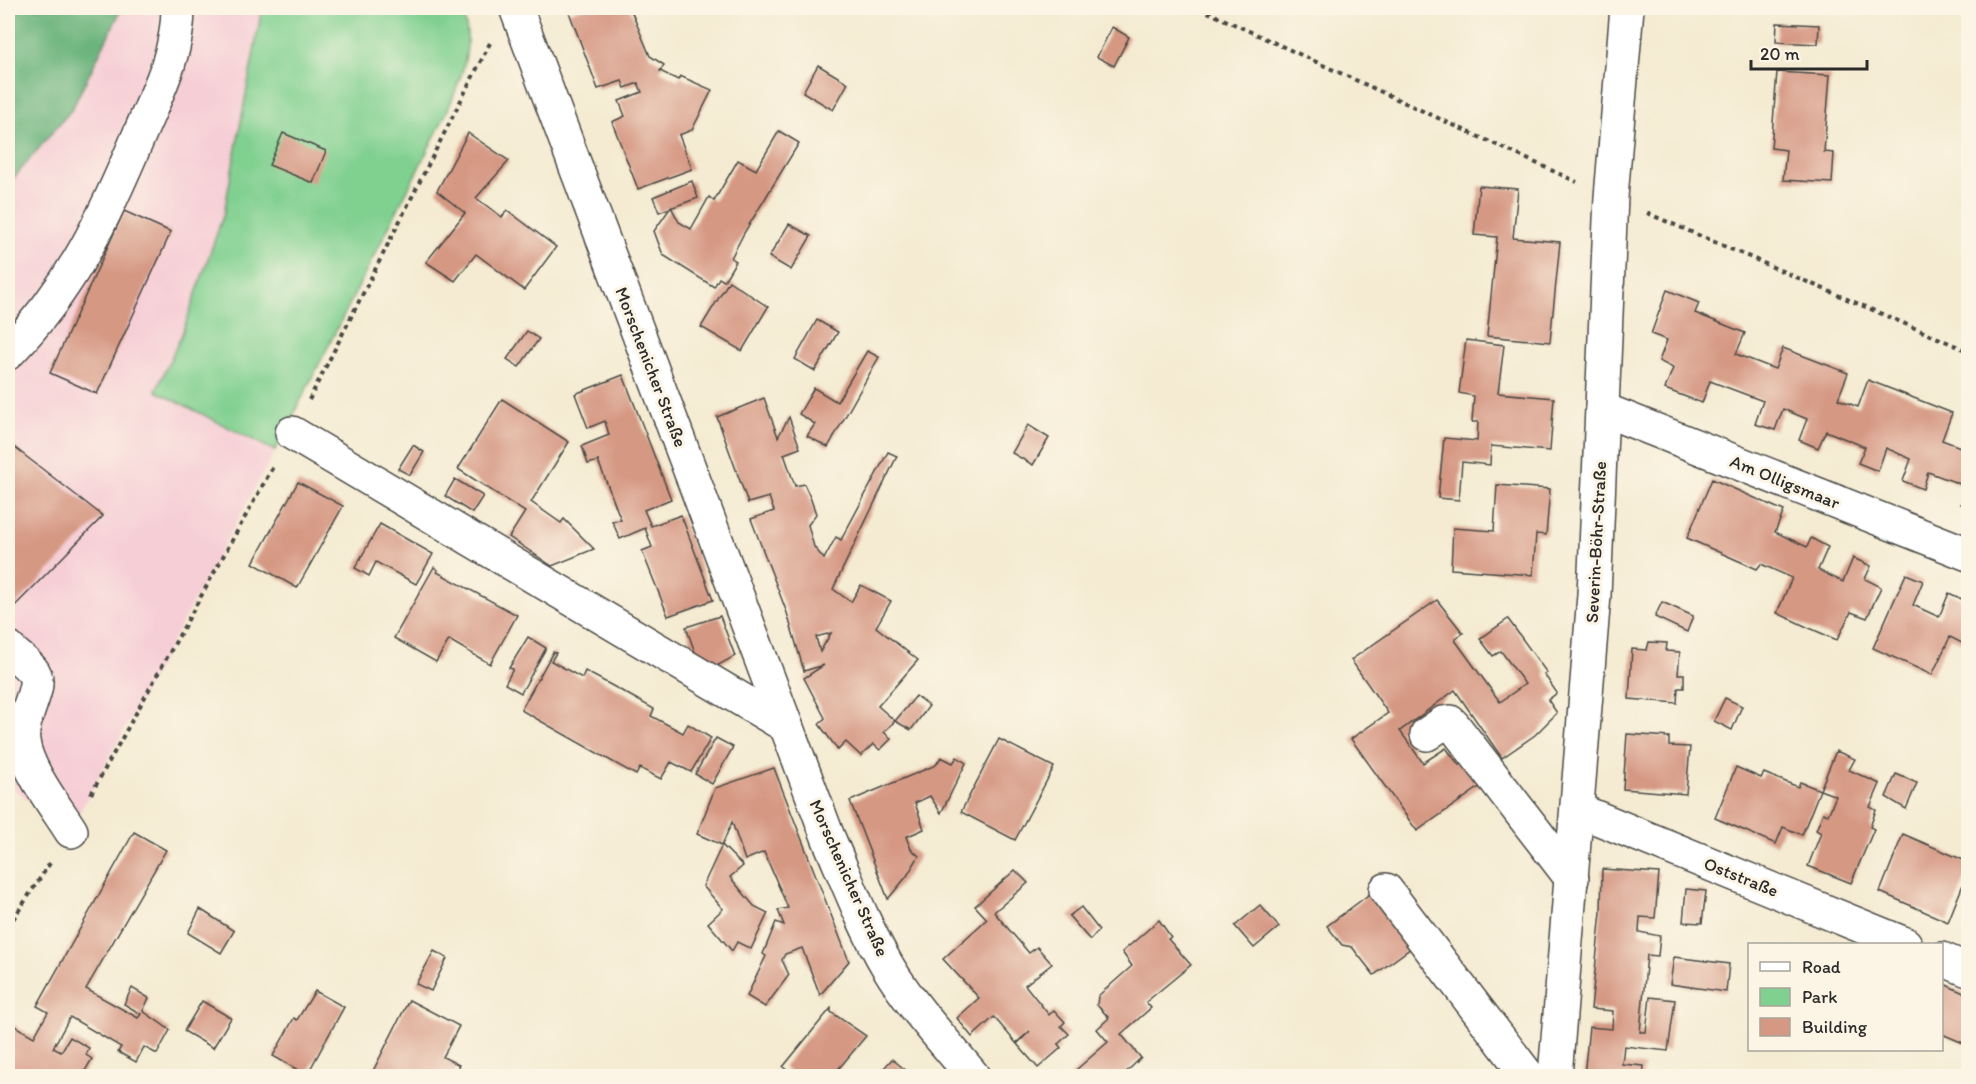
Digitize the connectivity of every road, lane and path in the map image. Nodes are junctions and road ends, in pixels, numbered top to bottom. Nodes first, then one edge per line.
1 (178, 8) edge
2 (1627, 8) edge
3 (518, 13) edge
4 (8, 353) edge
5 (1602, 409) junction
6 (292, 433) junction
7 (1968, 554) edge
8 (8, 648) edge
9 (786, 726) junction
10 (1427, 734) dead end
11 (1578, 810) junction
12 (71, 831) junction
13 (1572, 879) junction
14 (1386, 890) dead end
15 (8, 927) edge
16 (1900, 943) edge
17 (1943, 960) edge
18 (1968, 970) edge
19 (974, 1077) edge
20 (1528, 1077) edge
21 (1555, 1077) edge

1 - 4 street
2 - 5 street, Severin-Böhr-Straße
3 - 6 path
3 - 9 street, Morschenicher Straße
5 - 7 street, Am Olligsmaar
5 - 11 street, Severin-Böhr-Straße
6 - 9 street
6 - 12 path
8 - 12 street
9 - 19 street, Morschenicher Straße
10 - 13 street
11 - 13 street, Severin-Böhr-Straße
11 - 16 street, Oststraße
12 - 15 path
13 - 21 street, Severin-Böhr-Straße
14 - 20 street
17 - 18 street

